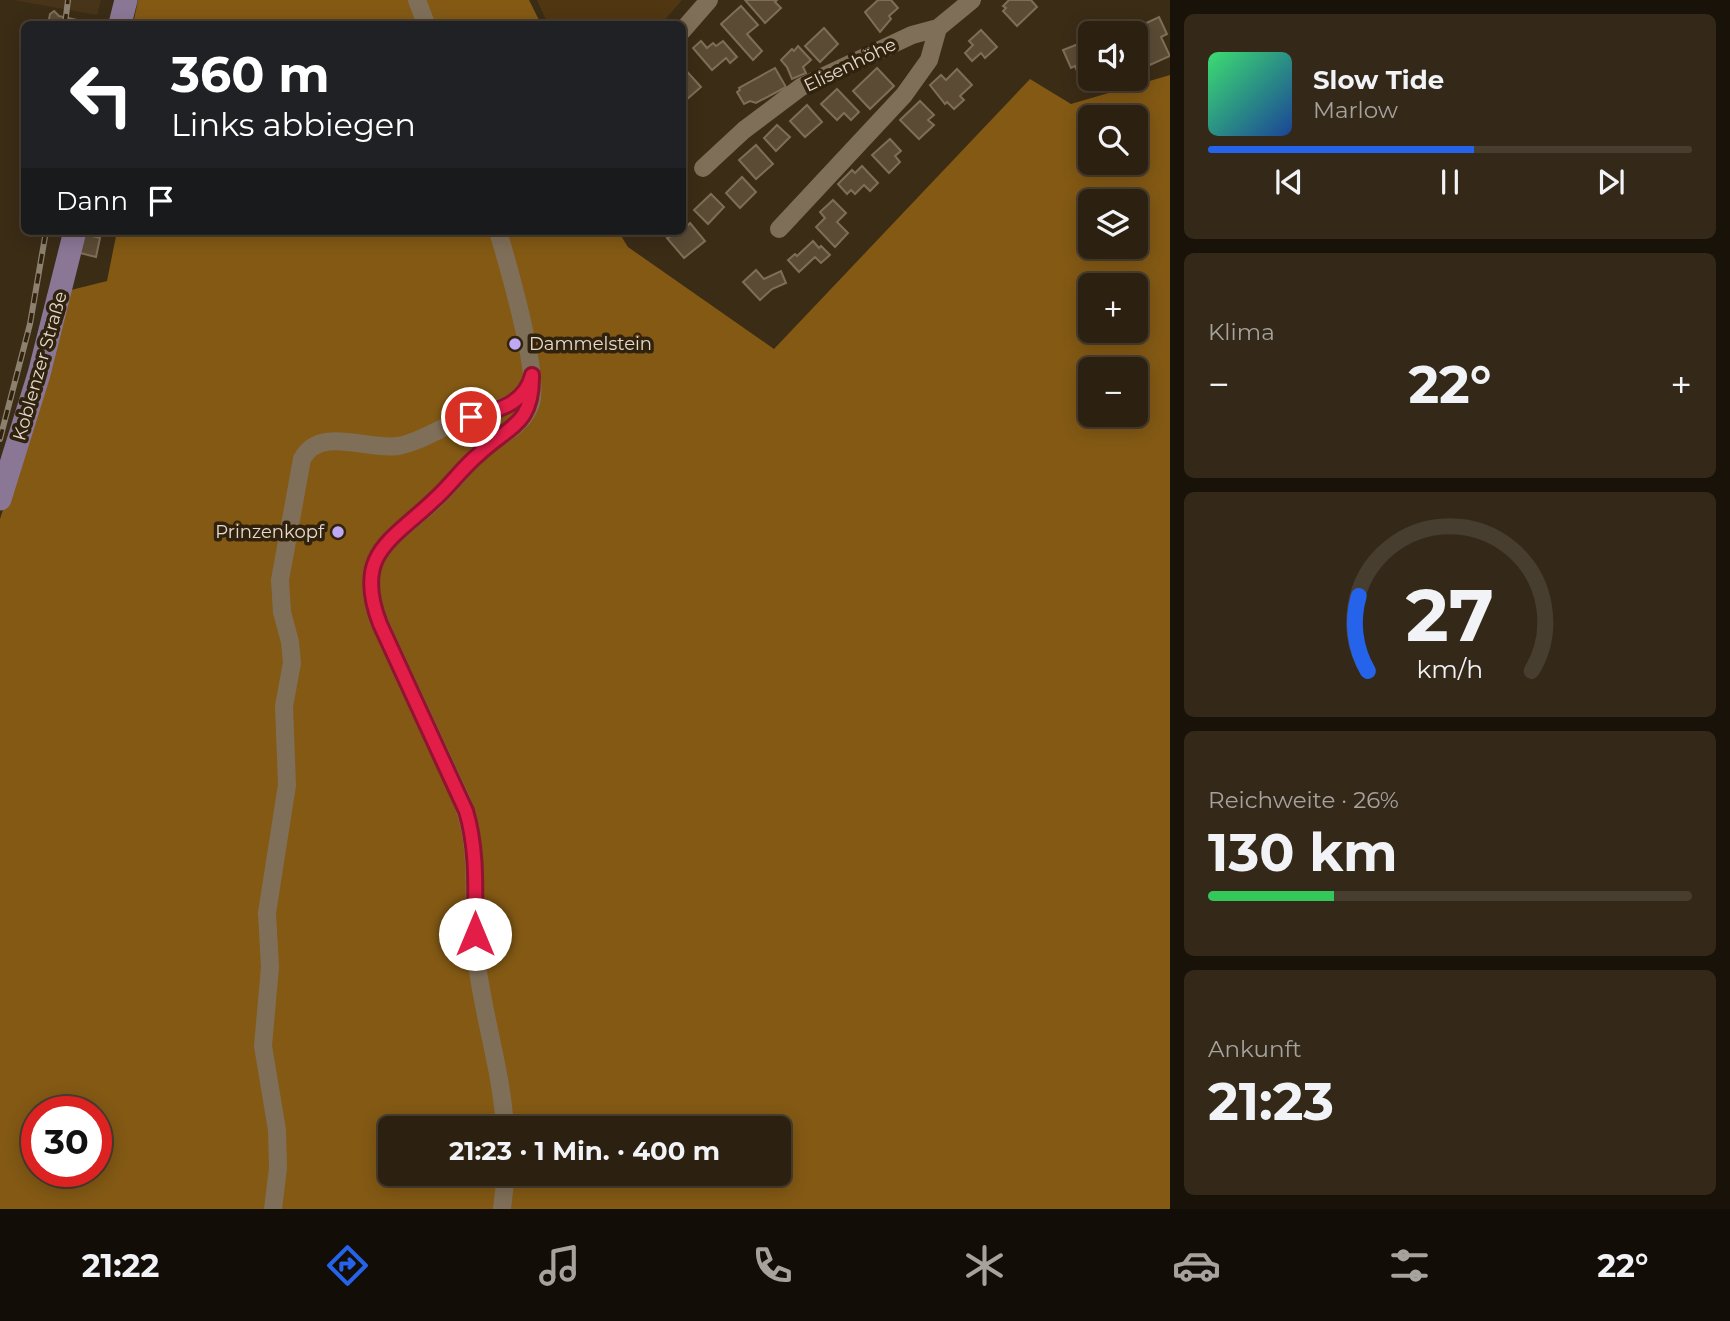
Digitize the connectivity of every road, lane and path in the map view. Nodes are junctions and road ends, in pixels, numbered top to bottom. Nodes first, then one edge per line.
1 (126, 0) edge
2 (417, 0) edge
3 (709, 0) edge
4 (972, 0) edge
5 (121, 21) edge
6 (425, 21) edge
7 (686, 26) edge
8 (938, 28) junction
9 (703, 167) dead end
10 (779, 229) dead end
11 (74, 235) edge
12 (499, 235) edge
13 (532, 375) junction
14 (0, 499) edge
15 (504, 1116) edge
16 (505, 1186) edge
17 (273, 1209) edge
18 (502, 1209) edge

1 - 5 main road
2 - 6 street
3 - 7 street
4 - 8 street, Elisenhöhe
8 - 9 street, Elisenhöhe
8 - 10 street
11 - 14 main road, Koblenzer Straße
12 - 13 street
13 - 15 street
13 - 17 street
16 - 18 street

